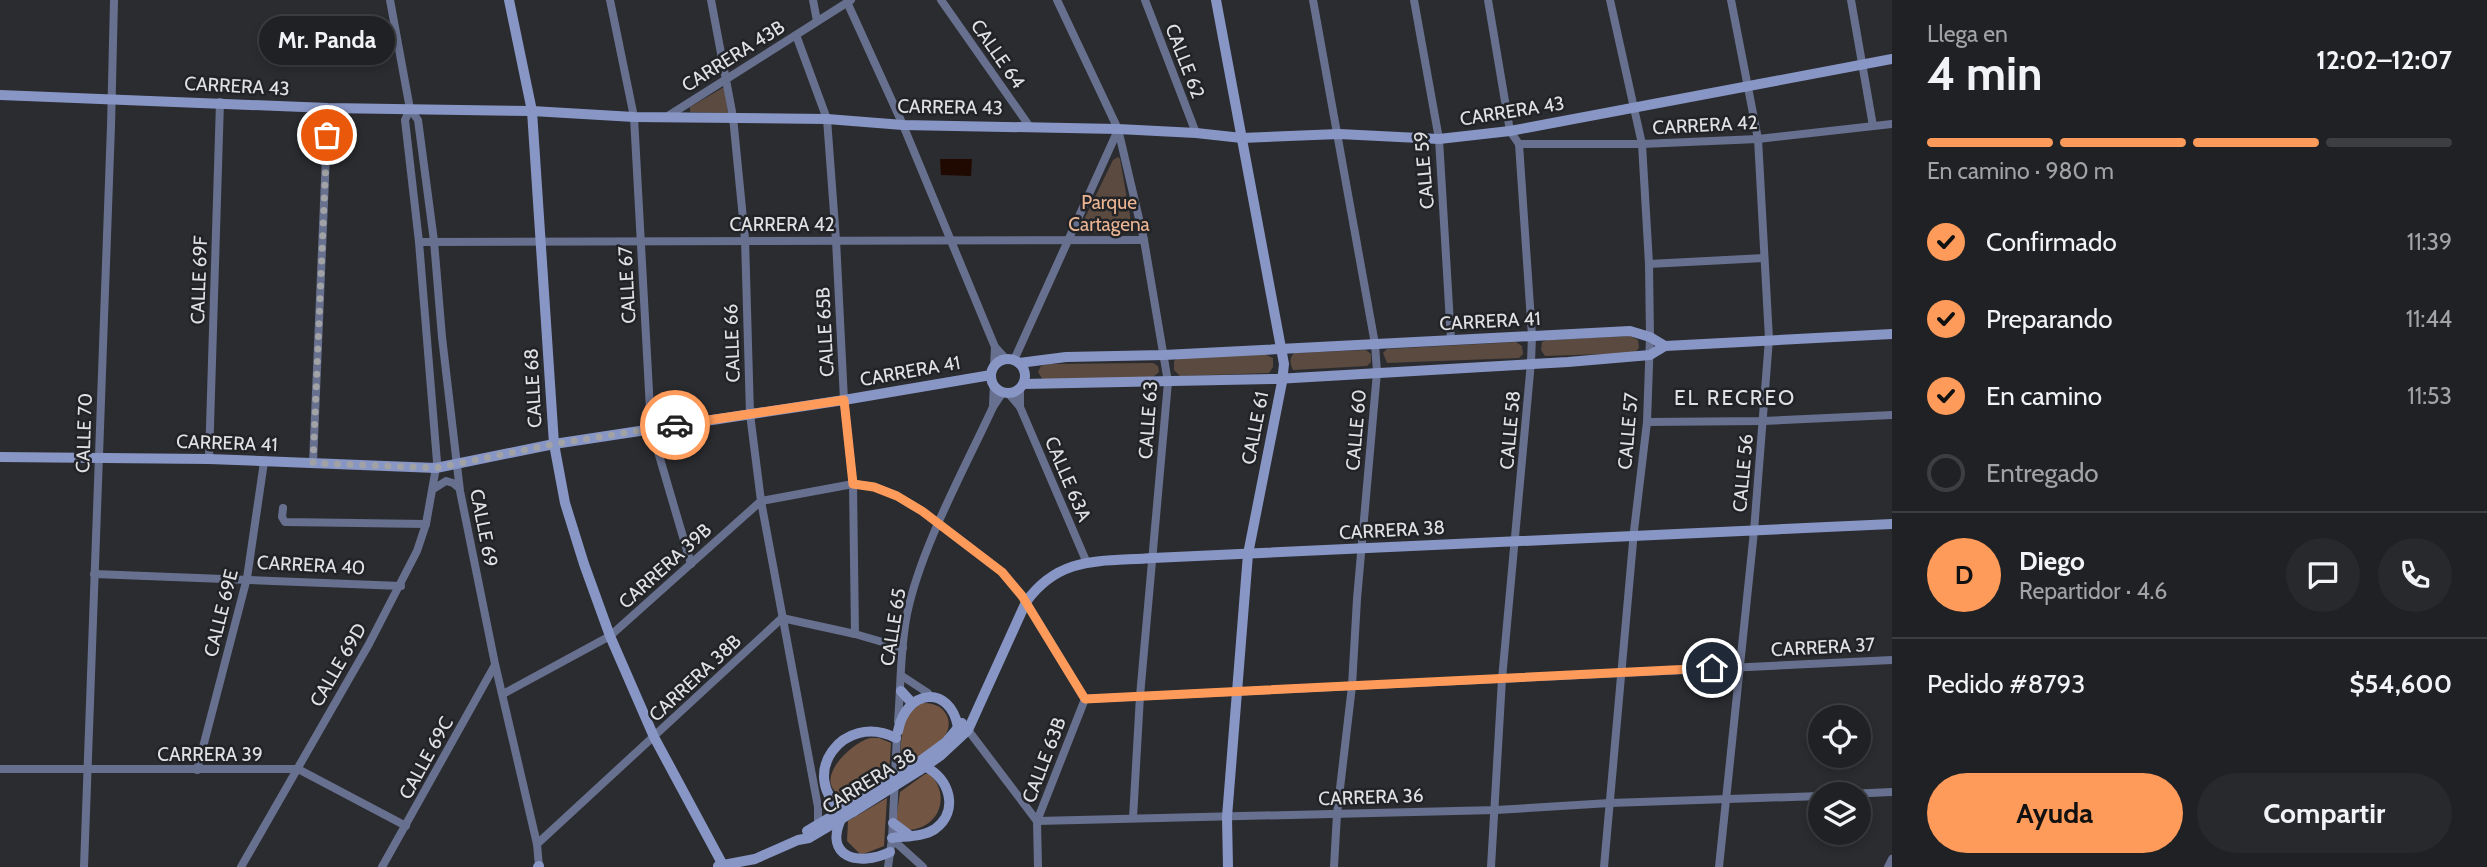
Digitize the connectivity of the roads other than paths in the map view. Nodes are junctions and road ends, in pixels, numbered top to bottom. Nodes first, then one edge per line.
1 (114, 0) edge
2 (390, 0) edge
3 (509, 0) edge
4 (610, 0) edge
5 (711, 0) edge
6 (813, 0) edge
7 (941, 0) edge
8 (1057, 0) edge
9 (1146, 0) edge
10 (1216, 0) edge
11 (1314, 0) edge
12 (1414, 0) edge
13 (1488, 0) edge
14 (1610, 0) edge
15 (1731, 0) edge
16 (1851, 0) edge
17 (849, 1) edge
18 (817, 22) junction
19 (796, 35) junction
20 (1892, 60) edge
21 (1863, 64) junction
22 (726, 79) junction
23 (1747, 87) junction
24 (0, 95) edge
25 (112, 99) junction
26 (220, 102) junction
27 (328, 108) junction
28 (1632, 108) junction
29 (410, 109) junction
30 (532, 111) junction
31 (668, 116) junction
32 (634, 117) junction
33 (733, 117) junction
34 (827, 119) junction
35 (1892, 124) edge
36 (903, 125) junction
37 (1873, 126) junction
38 (1030, 127) junction
39 (1118, 129) junction
40 (1510, 131) junction
41 (1196, 133) junction
42 (1339, 134) junction
43 (1242, 138) junction
44 (1439, 139) junction
45 (1758, 139) junction
46 (1642, 144) junction
47 (1519, 145) junction
48 (745, 239) junction
49 (641, 240) junction
50 (836, 240) junction
51 (1069, 240) junction
52 (1144, 240) junction
53 (434, 241) junction
54 (542, 241) junction
55 (953, 241) junction
56 (419, 242) junction
57 (1764, 258) junction
58 (1649, 264) junction
59 (1892, 334) edge
60 (1532, 336) junction
61 (442, 337) junction
62 (1650, 337) junction
63 (427, 338) junction
64 (1769, 339) junction
65 (1451, 340) junction
66 (1375, 344) junction
67 (1665, 346) junction
68 (995, 347) junction
69 (1282, 348) junction
70 (1164, 355) junction
71 (1650, 355) junction
72 (1013, 360) junction
73 (1531, 362) junction
74 (1377, 372) junction
75 (1283, 378) junction
76 (998, 382) junction
77 (1168, 382) junction
78 (1021, 386) junction
79 (844, 400) junction
80 (1020, 407) junction
81 (750, 414) junction
82 (1892, 415) edge
83 (1763, 421) junction
84 (1647, 422) junction
85 (651, 428) junction
86 (554, 444) junction
87 (0, 457) edge
88 (99, 458) junction
89 (209, 459) junction
90 (264, 462) junction
91 (313, 463) junction
92 (456, 465) junction
93 (436, 468) junction
94 (853, 484) junction
95 (460, 491) junction
96 (433, 492) junction
97 (761, 501) junction
98 (283, 508) dead end
99 (940, 523) junction
100 (426, 524) junction
101 (1892, 524) edge
102 (1754, 531) junction
103 (1634, 537) junction
104 (1516, 542) junction
105 (1362, 549) junction
106 (1248, 554) junction
107 (1153, 558) junction
108 (1087, 563) junction
109 (691, 564) junction
110 (94, 574) junction
111 (247, 578) junction
112 (401, 586) junction
113 (1026, 602) junction
114 (782, 618) junction
115 (855, 634) junction
116 (610, 636) junction
117 (903, 648) junction
118 (1892, 660) edge
119 (495, 664) junction
120 (1738, 667) junction
121 (1622, 673) junction
122 (902, 676) junction
123 (1502, 678) junction
124 (1352, 686) junction
125 (484, 687) junction
126 (901, 691) junction
127 (1235, 691) junction
128 (502, 692) junction
129 (928, 693) dead end
130 (1140, 696) junction
131 (1085, 699) junction
132 (912, 703) junction
133 (963, 729) junction
134 (897, 735) junction
135 (654, 737) junction
136 (920, 767) junction
137 (0, 769) edge
138 (87, 769) junction
139 (298, 769) junction
140 (197, 770) junction
141 (1892, 792) edge
142 (1871, 793) edge
143 (1808, 797) edge
144 (1725, 800) junction
145 (1610, 803) junction
146 (1496, 810) junction
147 (846, 812) junction
148 (1337, 814) junction
149 (1227, 817) junction
150 (1133, 818) junction
151 (1037, 821) junction
152 (822, 822) junction
153 (892, 824) junction
154 (406, 826) junction
155 (909, 835) junction
156 (892, 839) junction
157 (798, 840) junction
158 (537, 844) junction
159 (890, 852) junction
160 (1892, 859) edge
161 (721, 866) edge
162 (83, 867) edge
163 (241, 867) edge
164 (382, 867) edge
165 (539, 867) edge
166 (888, 867) edge
167 (923, 867) edge
168 (1038, 867) edge
169 (1228, 867) edge
170 (1334, 867) edge
171 (1491, 867) edge
172 (1604, 867) edge
173 (1719, 867) edge
174 (1888, 867) edge

1 - 25 street, CALLE 70
2 - 29 street, CALLE 69
3 - 30 street, CALLE 68
4 - 32 street, CALLE 67
5 - 22 street, CALLE 66
6 - 18 street
7 - 38 street, CALLE 64
8 - 39 street, CALLE 63
9 - 41 street, CALLE 62
10 - 43 street, CALLE 61
11 - 42 street, CALLE 60
12 - 44 street, CALLE 59
13 - 40 street, CALLE 58
14 - 28 street, CALLE 57
15 - 23 street, CALLE 56
16 - 21 street
17 - 18 street, CARRERA 43B
17 - 36 street, CALLE 65
18 - 19 street, CARRERA 43B
19 - 22 street, CARRERA 43B
19 - 34 street, CALLE 65B
20 - 21 street, CARRERA 43
21 - 23 street, CARRERA 43
21 - 37 street
22 - 31 street, CARRERA 43B
22 - 33 street, CALLE 66
23 - 28 street, CARRERA 43
23 - 45 street, CALLE 56
24 - 25 street, CARRERA 43
25 - 26 street, CARRERA 43
25 - 88 street, CALLE 70
26 - 27 street, CARRERA 43
26 - 89 street, CALLE 69F
27 - 29 street, CARRERA 43
27 - 91 street
28 - 40 street, CARRERA 43
28 - 46 street, CALLE 57
29 - 30 street, CARRERA 43
29 - 53 street, CALLE 69
29 - 56 street, CALLE 69
30 - 32 street, CARRERA 43
30 - 54 street, CALLE 68
31 - 32 street, CARRERA 43
31 - 33 street, CARRERA 43
32 - 49 street, CALLE 67
33 - 34 street, CARRERA 43
33 - 48 street, CALLE 66
34 - 36 street, CARRERA 43
34 - 50 street, CALLE 65B
35 - 37 street, CARRERA 42
36 - 38 street, CARRERA 43
36 - 55 street, CALLE 65
37 - 45 street, CARRERA 42
38 - 39 street, CARRERA 43
39 - 41 street, CARRERA 43
39 - 51 street
39 - 52 street, CALLE 63
40 - 44 street, CARRERA 43
40 - 47 street, CALLE 58
41 - 43 street, CARRERA 43
42 - 43 street, CARRERA 43
42 - 44 street, CARRERA 43
42 - 66 street, CALLE 60
43 - 69 street, CALLE 61
44 - 65 street, CALLE 59
45 - 46 street, CARRERA 42
45 - 57 street, CALLE 56
46 - 47 street, CARRERA 42
46 - 58 street, CALLE 57
47 - 60 street, CALLE 58
48 - 49 street, CARRERA 42
48 - 50 street, CARRERA 42
48 - 81 street, CALLE 66
49 - 54 street, CARRERA 42
49 - 85 street, CALLE 67
50 - 55 street, CARRERA 42
50 - 79 street, CALLE 65B
51 - 52 street, CARRERA 42
51 - 55 street, CARRERA 42
51 - 72 street
52 - 70 street, CALLE 63
53 - 54 street, CARRERA 42
53 - 56 street, CARRERA 42
53 - 61 street, CALLE 69
54 - 86 street, CALLE 68
55 - 68 street, CALLE 65
56 - 63 street, CALLE 69
57 - 58 street
57 - 64 street, CALLE 56
58 - 62 street, CALLE 57
59 - 64 street
60 - 62 street, CARRERA 41
60 - 65 street, CARRERA 41
60 - 73 street, CALLE 58
61 - 63 street
61 - 92 street, CALLE 69
62 - 67 street, CARRERA 41
62 - 71 street, CALLE 57
63 - 93 street, CALLE 69
64 - 67 street
64 - 83 street, CALLE 56
65 - 66 street, CARRERA 41
66 - 69 street, CARRERA 41
66 - 74 street, CALLE 60
67 - 71 street
68 - 72 street, CALLE 65
68 - 76 street, CALLE 65
69 - 70 street, CARRERA 41
69 - 75 street, CALLE 61
70 - 72 street, CARRERA 41
70 - 77 street, CALLE 63
71 - 73 street
71 - 84 street, CALLE 57
72 - 76 street
72 - 78 street
73 - 74 street
73 - 104 street, CALLE 58
74 - 75 street
74 - 105 street, CALLE 60
75 - 77 street
75 - 106 street, CALLE 61
76 - 78 street
76 - 79 street, CARRERA 41
76 - 80 street, CALLE 63A
76 - 99 street, CALLE 65
77 - 78 street
77 - 107 street, CALLE 63
78 - 80 street, CALLE 63A
79 - 81 street, CARRERA 41
79 - 94 street, CALLE 65B
80 - 108 street, CALLE 63A
81 - 85 street, CARRERA 41
81 - 97 street, CALLE 66
82 - 83 street
83 - 84 street
83 - 102 street, CALLE 56
84 - 103 street, CALLE 57
85 - 86 street, CARRERA 41
85 - 109 street, CALLE 67
86 - 92 street, CARRERA 41
86 - 116 street, CALLE 68
87 - 88 street, CARRERA 41
88 - 89 street, CARRERA 41
88 - 110 street, CALLE 70
89 - 90 street, CARRERA 41
90 - 91 street, CARRERA 41
90 - 111 street, CALLE 69E
91 - 93 street, CARRERA 41
92 - 93 street, CARRERA 41
92 - 95 street, CALLE 69
93 - 96 street, CALLE 69D
94 - 97 street
94 - 99 street, CALLE 63B
94 - 115 street, CALLE 65B
95 - 96 street
95 - 119 street, CALLE 69
96 - 100 street, CALLE 69D
97 - 109 street, CARRERA 39B
97 - 114 street, CALLE 66
98 - 100 street
99 - 113 street, CALLE 63B
99 - 117 street, CALLE 65
100 - 112 street, CALLE 69D
101 - 102 street, CARRERA 38
102 - 103 street, CARRERA 38
102 - 120 street, CALLE 56
103 - 104 street, CARRERA 38
103 - 121 street, CALLE 57
104 - 105 street, CARRERA 38
104 - 123 street, CALLE 58
105 - 106 street, CARRERA 38
105 - 124 street, CALLE 60
106 - 107 street, CARRERA 38
106 - 127 street, CALLE 61
107 - 108 street, CARRERA 38
107 - 130 street, CALLE 63
108 - 113 street, CARRERA 38
109 - 116 street, CARRERA 39B
110 - 111 street, CARRERA 40
110 - 138 street, CALLE 70
111 - 112 street, CARRERA 40
111 - 140 street, CALLE 69E
112 - 139 street, CALLE 69D
113 - 131 street, CALLE 63B
113 - 133 street, CARRERA 38
114 - 115 street
114 - 135 street, CARRERA 38B
114 - 152 street, CALLE 66
115 - 117 street
116 - 128 street, CARRERA 39B
116 - 135 street, CALLE 68
117 - 122 street, CALLE 65
118 - 120 street, CARRERA 37
119 - 125 street, CALLE 69C
119 - 128 street, CALLE 69
120 - 121 street, CARRERA 37
120 - 144 street, CALLE 56
121 - 123 street, CARRERA 37
121 - 145 street, CALLE 57
122 - 126 street, CALLE 65
122 - 129 street
123 - 124 street, CARRERA 37
123 - 146 street, CALLE 58
124 - 127 street, CARRERA 37
124 - 148 street, CALLE 60
125 - 128 street
125 - 154 street, CALLE 69C
126 - 132 street
126 - 134 street, CALLE 65
127 - 130 street, CARRERA 37
127 - 149 street, CALLE 61
128 - 158 street, CALLE 69
130 - 131 street, CARRERA 37
130 - 150 street, CALLE 63
131 - 151 street, CALLE 63B
132 - 133 street
132 - 134 street
133 - 136 street, CARRERA 38
133 - 151 street
134 - 147 street
134 - 153 street, CALLE 65
135 - 158 street, CARRERA 38B
135 - 161 street, CALLE 68
136 - 147 street, CARRERA 38, bridge
136 - 155 street
137 - 138 street, CARRERA 39
138 - 140 street, CARRERA 39
138 - 162 street, CALLE 70
139 - 140 street, CARRERA 39
139 - 154 street, CARRERA 39
139 - 163 street, CALLE 69D
141 - 142 street
143 - 144 street, CARRERA 36
144 - 145 street, CARRERA 36
144 - 173 street, CALLE 56
145 - 146 street, CARRERA 36
145 - 172 street, CALLE 57
146 - 148 street, CARRERA 36
146 - 171 street, CALLE 58
147 - 152 street, CARRERA 38
147 - 157 street, CARRERA 38
147 - 159 street
148 - 149 street, CARRERA 36
148 - 170 street, CALLE 60
149 - 150 street, CARRERA 36
149 - 169 street, CALLE 61
150 - 151 street, CARRERA 36
151 - 168 street, CALLE 63B
152 - 157 street, CARRERA 38
153 - 155 street
153 - 156 street, CALLE 65
154 - 164 street, CALLE 69C
155 - 156 street
156 - 159 street, CALLE 65
156 - 167 street
157 - 161 street, CARRERA 38
158 - 165 street, CALLE 69
159 - 166 street, CALLE 65
160 - 174 street

